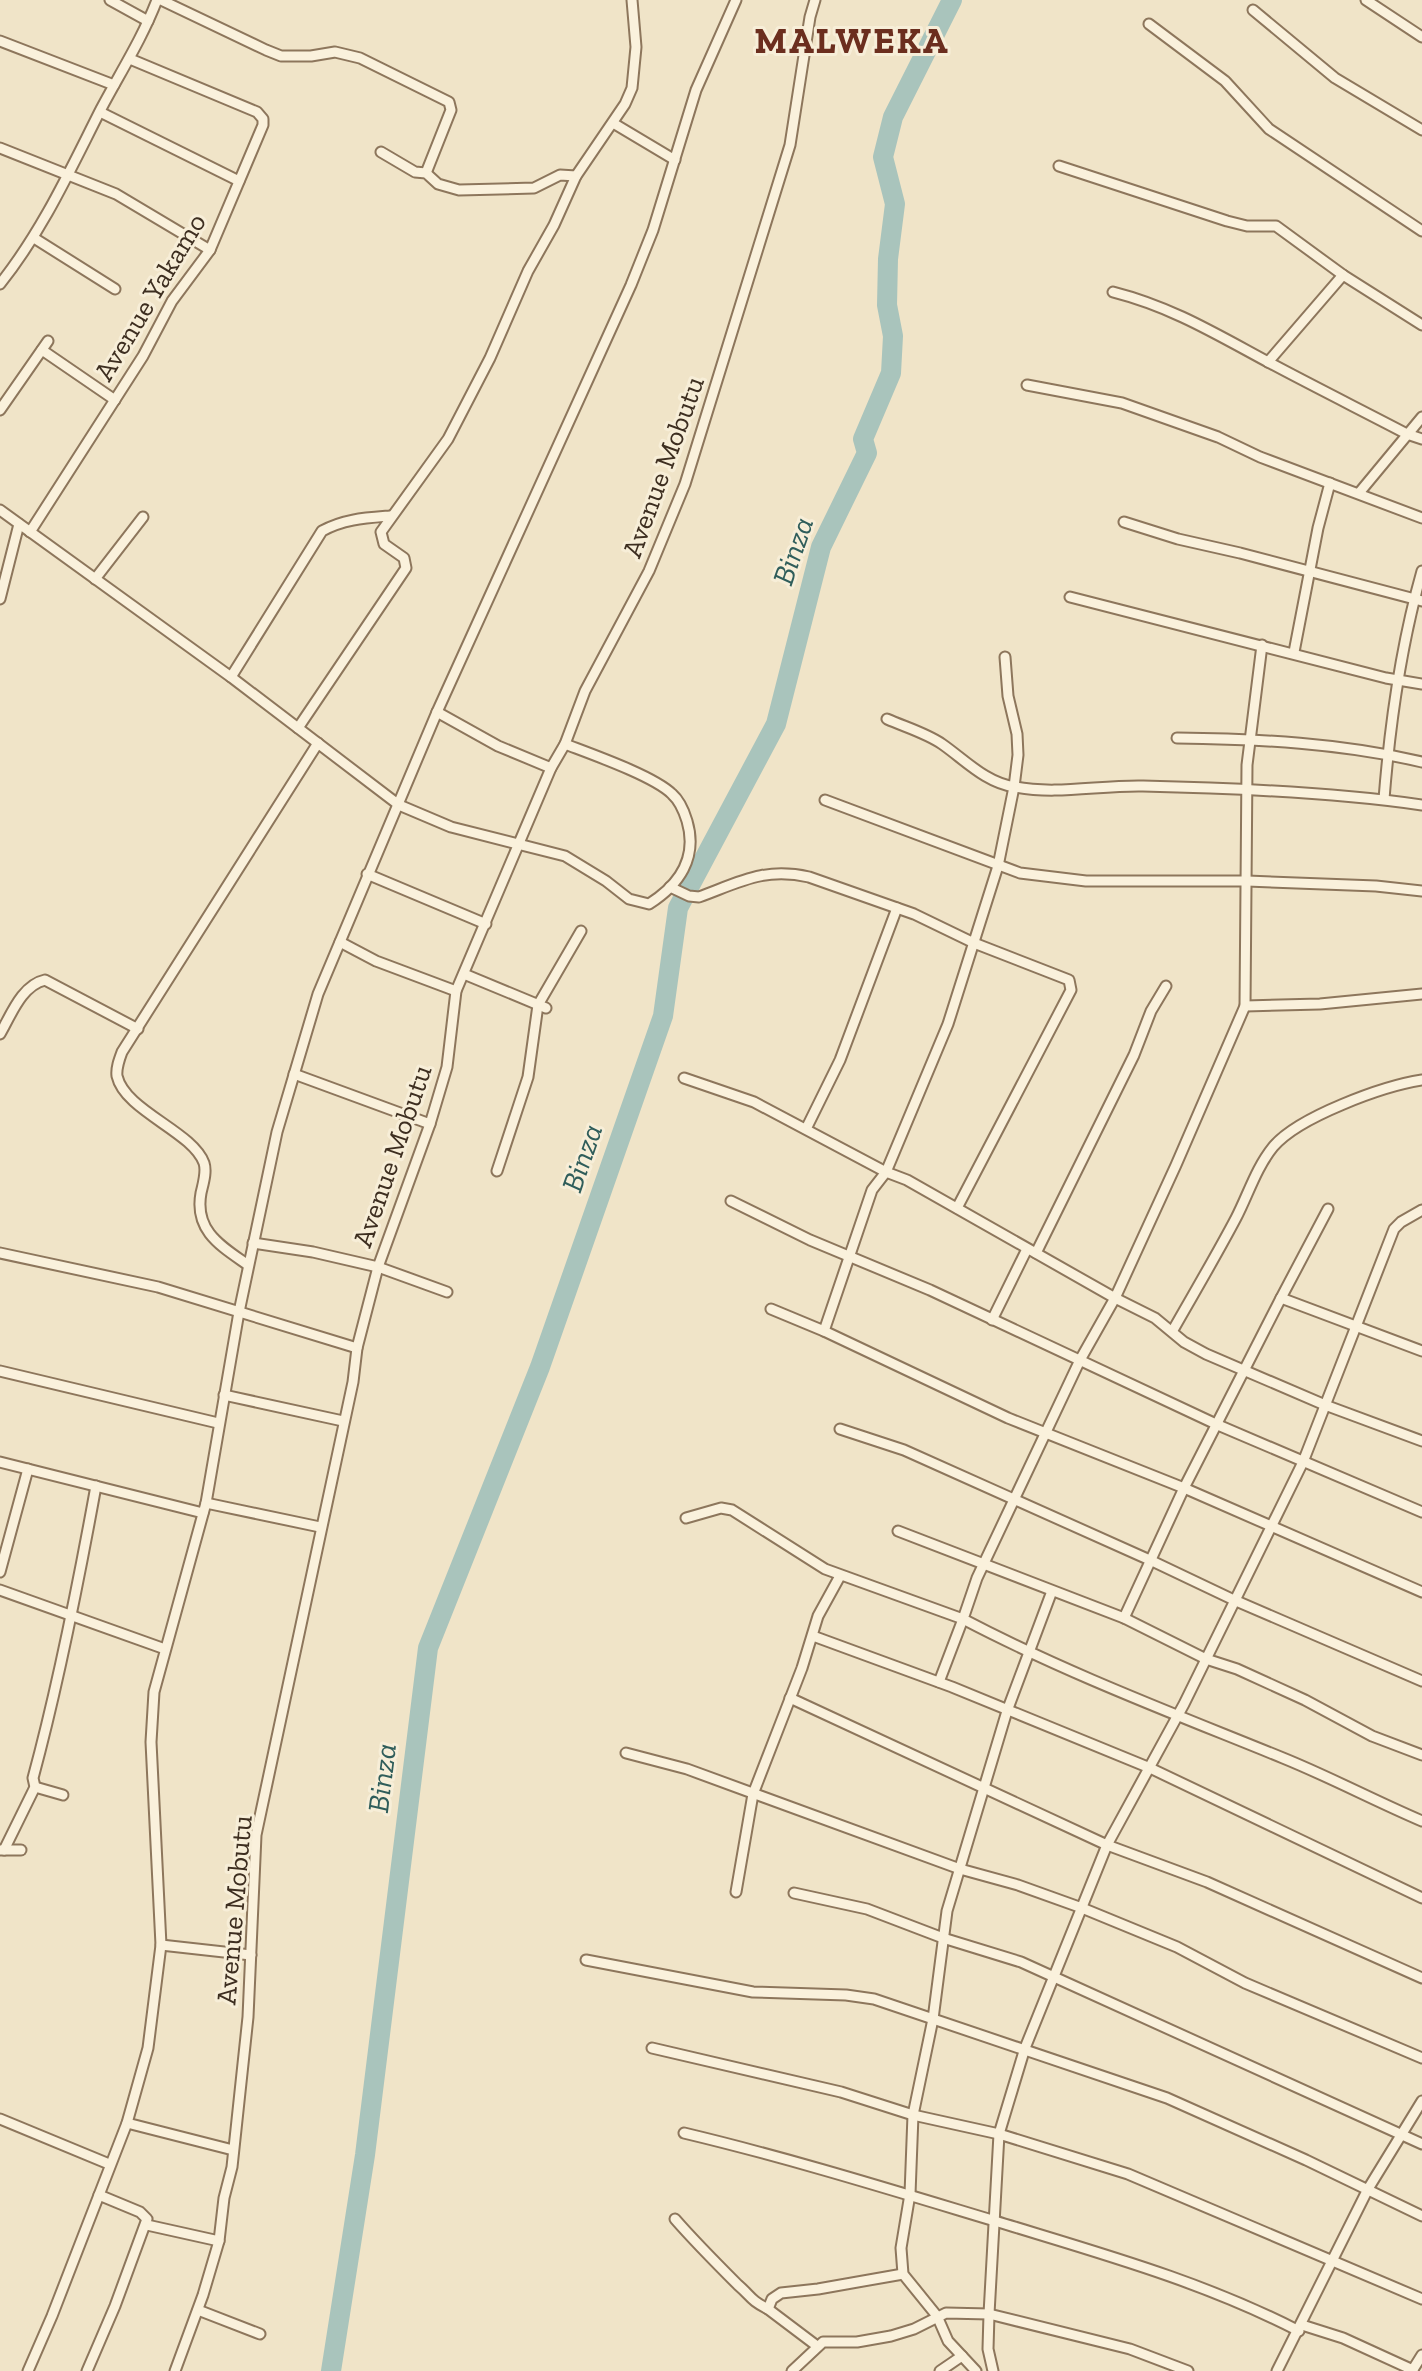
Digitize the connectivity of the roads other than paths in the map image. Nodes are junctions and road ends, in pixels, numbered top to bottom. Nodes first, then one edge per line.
1 (110, 0) edge
2 (159, 0) edge
3 (632, 0) edge
4 (736, 0) edge
5 (815, 0) edge
6 (1366, 0) edge
7 (1253, 10) dead end
8 (148, 21) junction
9 (1149, 24) dead end
10 (1422, 37) edge
11 (0, 41) edge
12 (130, 59) junction
13 (114, 85) junction
14 (100, 112) junction
15 (613, 123) junction
16 (1422, 130) edge
17 (0, 148) edge
18 (381, 152) dead end
19 (675, 160) junction
20 (1059, 166) dead end
21 (426, 173) junction
22 (69, 176) junction
23 (576, 176) junction
24 (239, 181) junction
25 (1422, 231) edge
26 (34, 238) junction
27 (210, 250) junction
28 (1343, 275) junction
29 (0, 284) edge
30 (115, 289) dead end
31 (1113, 292) dead end
32 (1422, 325) edge
33 (48, 341) dead end
34 (42, 350) junction
35 (1268, 362) junction
36 (1027, 385) dead end
37 (115, 400) junction
38 (0, 410) edge
39 (1422, 417) edge
40 (1407, 434) junction
41 (1422, 439) edge
42 (1330, 483) junction
43 (1359, 493) junction
44 (0, 510) edge
45 (390, 516) junction
46 (143, 517) dead end
47 (1422, 518) edge
48 (1124, 522) dead end
49 (19, 524) junction
50 (30, 532) junction
51 (1422, 571) edge
52 (1309, 572) junction
53 (95, 579) junction
54 (1070, 597) dead end
55 (0, 599) edge
56 (1418, 600) edge
57 (1262, 645) junction
58 (1294, 652) junction
59 (1005, 657) dead end
60 (231, 677) junction
61 (1399, 680) junction
62 (1422, 684) edge
63 (437, 712) junction
64 (887, 719) dead end
65 (298, 728) junction
66 (1177, 738) dead end
67 (1252, 739) junction
68 (318, 743) junction
69 (565, 744) junction
70 (1388, 754) junction
71 (1422, 762) edge
72 (551, 768) junction
73 (1014, 787) junction
74 (1246, 790) junction
75 (1384, 799) junction
76 (825, 800) dead end
77 (399, 805) junction
78 (1422, 805) edge
79 (520, 844) junction
80 (998, 866) junction
81 (367, 874) junction
82 (1247, 881) junction
83 (673, 889) junction
84 (1422, 891) edge
85 (897, 908) junction
86 (486, 924) junction
87 (581, 931) dead end
88 (340, 942) junction
89 (974, 943) junction
90 (464, 974) junction
91 (1166, 986) dead end
92 (456, 991) junction
93 (1422, 994) edge
94 (542, 1006) junction
95 (1245, 1006) junction
96 (138, 1029) junction
97 (0, 1034) edge
98 (294, 1074) junction
99 (684, 1078) dead end
100 (1422, 1080) edge
101 (430, 1124) junction
102 (806, 1129) junction
103 (497, 1171) dead end
104 (886, 1172) junction
105 (731, 1201) dead end
106 (957, 1208) junction
107 (1328, 1209) dead end
108 (1422, 1210) edge
109 (253, 1243) junction
110 (1032, 1251) junction
111 (0, 1253) edge
112 (851, 1258) junction
113 (248, 1265) junction
114 (378, 1267) junction
115 (447, 1292) dead end
116 (1115, 1298) junction
117 (1281, 1298) junction
118 (771, 1309) dead end
119 (239, 1312) junction
120 (992, 1320) junction
121 (1358, 1326) junction
122 (1173, 1330) junction
123 (824, 1331) junction
124 (357, 1348) junction
125 (1422, 1351) edge
126 (1080, 1360) junction
127 (0, 1371) edge
128 (1244, 1372) junction
129 (224, 1395) junction
130 (1325, 1405) junction
131 (343, 1421) junction
132 (218, 1423) junction
133 (1218, 1425) junction
134 (840, 1429) dead end
135 (1044, 1433) junction
136 (1422, 1441) edge
137 (0, 1462) edge
138 (1303, 1462) junction
139 (28, 1469) junction
140 (96, 1486) junction
141 (1184, 1488) junction
142 (1014, 1500) junction
143 (204, 1508) junction
144 (1422, 1512) edge
145 (686, 1518) dead end
146 (1272, 1526) junction
147 (320, 1527) junction
148 (898, 1531) dead end
149 (1152, 1561) junction
150 (983, 1564) junction
151 (0, 1572) edge
152 (840, 1576) junction
153 (0, 1590) edge
154 (1052, 1591) junction
155 (1422, 1592) edge
156 (1234, 1600) junction
157 (73, 1616) junction
158 (1124, 1618) junction
159 (963, 1619) junction
160 (813, 1636) junction
161 (165, 1649) junction
162 (1029, 1652) junction
163 (1206, 1659) junction
164 (1422, 1681) edge
165 (939, 1682) junction
166 (790, 1698) junction
167 (1007, 1711) junction
168 (1177, 1716) junction
169 (626, 1753) dead end
170 (1422, 1755) edge
171 (1150, 1768) junction
172 (35, 1787) junction
173 (984, 1789) junction
174 (753, 1794) junction
175 (63, 1795) dead end
176 (1422, 1821) edge
177 (1107, 1845) junction
178 (2, 1850) edge
179 (21, 1850) dead end
180 (960, 1869) junction
181 (736, 1892) dead end
182 (794, 1893) dead end
183 (1422, 1898) edge
184 (1082, 1908) junction
185 (943, 1938) junction
186 (161, 1945) junction
187 (251, 1955) junction
188 (586, 1960) dead end
189 (1052, 1978) junction
190 (1422, 1978) edge
191 (933, 2019) junction
192 (652, 2048) dead end
193 (1025, 2048) junction
194 (1422, 2058) edge
195 (1422, 2101) edge
196 (913, 2115) junction
197 (0, 2119) edge
198 (127, 2123) junction
199 (684, 2133) dead end
200 (1402, 2133) junction
201 (999, 2134) junction
202 (1422, 2144) edge
203 (233, 2150) junction
204 (109, 2164) junction
205 (1368, 2189) junction
206 (910, 2194) junction
207 (99, 2195) junction
208 (1422, 2216) edge
209 (675, 2219) dead end
210 (994, 2221) junction
211 (147, 2225) junction
212 (219, 2241) junction
213 (1332, 2260) junction
214 (903, 2274) junction
215 (1422, 2299) edge
216 (768, 2309) junction
217 (198, 2310) junction
218 (989, 2314) junction
219 (937, 2316) junction
220 (1300, 2328) junction
221 (260, 2334) dead end
222 (817, 2346) junction
223 (1422, 2355) edge
224 (962, 2356) junction
225 (1412, 2370) edge
226 (28, 2371) edge
227 (87, 2371) edge
228 (175, 2371) edge
229 (792, 2371) edge
230 (940, 2371) edge
231 (976, 2371) edge
232 (993, 2371) edge
233 (1188, 2371) edge
234 (1277, 2371) edge

1 - 8 street
2 - 8 street
2 - 21 street
3 - 15 street
4 - 19 street
5 - 69 street, Avenue Mobutu
6 - 10 street
7 - 16 street
8 - 12 street
9 - 25 street
11 - 13 street
12 - 13 street
12 - 24 street, Avenue Yakamo
13 - 14 street
14 - 22 street
14 - 24 street
15 - 19 street
15 - 23 street
17 - 22 street
18 - 21 street
19 - 63 street
20 - 28 street
21 - 23 street
22 - 26 street
22 - 27 street
23 - 45 street
24 - 27 street, Avenue Yakamo
26 - 29 street
26 - 30 street
27 - 37 street, Avenue Yakamo
28 - 32 street
28 - 35 street
31 - 35 street
33 - 34 street
34 - 37 street
34 - 38 street
35 - 40 street
36 - 42 street
37 - 50 street, Avenue Yakamo
39 - 40 street
40 - 41 street
40 - 43 street
42 - 43 street
42 - 52 street
43 - 47 street
44 - 49 street
45 - 60 street
45 - 65 street
46 - 53 street
48 - 52 street
49 - 50 street
49 - 55 street
50 - 53 street
51 - 56 street
52 - 56 street
52 - 58 street
53 - 60 street
54 - 57 street
56 - 61 street
57 - 58 street
57 - 67 street
58 - 61 street
59 - 73 street
60 - 65 street
61 - 62 street
61 - 70 street
63 - 72 street
63 - 77 street
64 - 73 street
65 - 68 street
66 - 67 street
67 - 70 street
67 - 74 street
68 - 77 street
68 - 96 street
69 - 72 street, Avenue Mobutu
69 - 83 street
70 - 71 street
70 - 75 street
72 - 79 street, Avenue Mobutu
73 - 74 street
73 - 80 street
74 - 75 street
74 - 82 street
75 - 78 street
76 - 80 street
77 - 79 street
77 - 81 street
79 - 83 street
79 - 86 street, Avenue Mobutu
80 - 82 street
80 - 89 street
81 - 86 street
81 - 88 street
82 - 84 street
82 - 95 street
83 - 85 street
85 - 89 street
85 - 102 street
86 - 90 street, Avenue Mobutu
87 - 94 street
88 - 92 street
88 - 98 street
89 - 104 street
89 - 106 street
90 - 92 street, Avenue Mobutu
90 - 94 street
91 - 110 street
92 - 101 street, Avenue Mobutu
93 - 95 street
94 - 103 street
95 - 116 street
96 - 97 street
96 - 113 street
98 - 101 street
98 - 109 street
99 - 102 street
100 - 122 street
101 - 114 street, Avenue Mobutu
102 - 104 street
104 - 106 street
104 - 112 street
105 - 112 street
106 - 110 street
107 - 117 street
108 - 121 street
109 - 113 street
109 - 114 street
110 - 116 street
110 - 120 street
111 - 119 street
112 - 120 street
112 - 123 street
113 - 119 street
114 - 115 street
114 - 124 street, Avenue Mobutu
116 - 122 street
116 - 126 street
117 - 121 street
117 - 128 street
118 - 123 street
119 - 124 street
119 - 129 street
120 - 126 street
121 - 125 street
121 - 130 street
122 - 128 street
123 - 135 street
124 - 131 street, Avenue Mobutu
126 - 133 street
126 - 135 street
127 - 132 street
128 - 130 street
128 - 133 street
129 - 131 street
129 - 132 street
130 - 136 street
130 - 138 street
131 - 147 street, Avenue Mobutu
132 - 143 street
133 - 138 street
133 - 141 street
134 - 142 street
135 - 141 street
135 - 142 street
137 - 139 street
138 - 144 street
138 - 146 street
139 - 140 street
139 - 151 street
140 - 143 street
140 - 157 street
141 - 146 street
141 - 149 street
142 - 149 street
142 - 150 street
143 - 147 street
143 - 161 street
145 - 152 street
146 - 155 street
146 - 156 street
147 - 187 street, Avenue Mobutu
148 - 150 street
149 - 156 street
149 - 158 street
150 - 154 street
150 - 159 street
152 - 159 street
152 - 160 street
153 - 157 street
154 - 158 street
154 - 162 street
156 - 163 street
156 - 164 street
157 - 161 street
157 - 172 street
158 - 163 street
159 - 162 street
159 - 165 street
160 - 165 street
160 - 166 street
161 - 186 street
162 - 167 street
162 - 168 street
163 - 168 street
163 - 170 street
165 - 167 street
166 - 173 street
166 - 174 street
167 - 171 street
167 - 173 street
168 - 171 street
168 - 176 street
169 - 174 street
171 - 177 street
171 - 183 street
172 - 175 street
172 - 178 street
173 - 177 street
173 - 180 street
174 - 180 street
174 - 181 street
177 - 184 street
177 - 190 street
178 - 179 street
180 - 184 street
180 - 185 street
182 - 185 street
184 - 189 street
184 - 194 street
185 - 189 street
185 - 191 street
186 - 187 street
186 - 198 street
187 - 203 street, Avenue Mobutu
188 - 191 street
189 - 193 street
189 - 200 street
191 - 193 street
191 - 196 street
192 - 196 street
193 - 201 street
193 - 205 street
195 - 200 street
196 - 201 street
196 - 206 street
197 - 204 street
198 - 203 street
198 - 204 street
199 - 206 street
200 - 202 street
200 - 205 street
201 - 210 street
201 - 213 street
203 - 212 street, Avenue Mobutu
204 - 207 street
205 - 208 street
205 - 213 street
206 - 210 street
206 - 214 street
207 - 211 street
207 - 226 street
209 - 216 street
210 - 218 street
210 - 220 street
211 - 212 street
211 - 227 street
212 - 217 street, Avenue Mobutu
213 - 215 street
213 - 220 street
214 - 216 street
214 - 219 street
216 - 222 street
217 - 221 street
217 - 228 street, Avenue Mobutu
218 - 219 street
218 - 232 street
218 - 233 street
219 - 222 street
219 - 224 street
220 - 225 street
220 - 234 street
222 - 229 street
223 - 225 street
224 - 230 street
224 - 231 street

